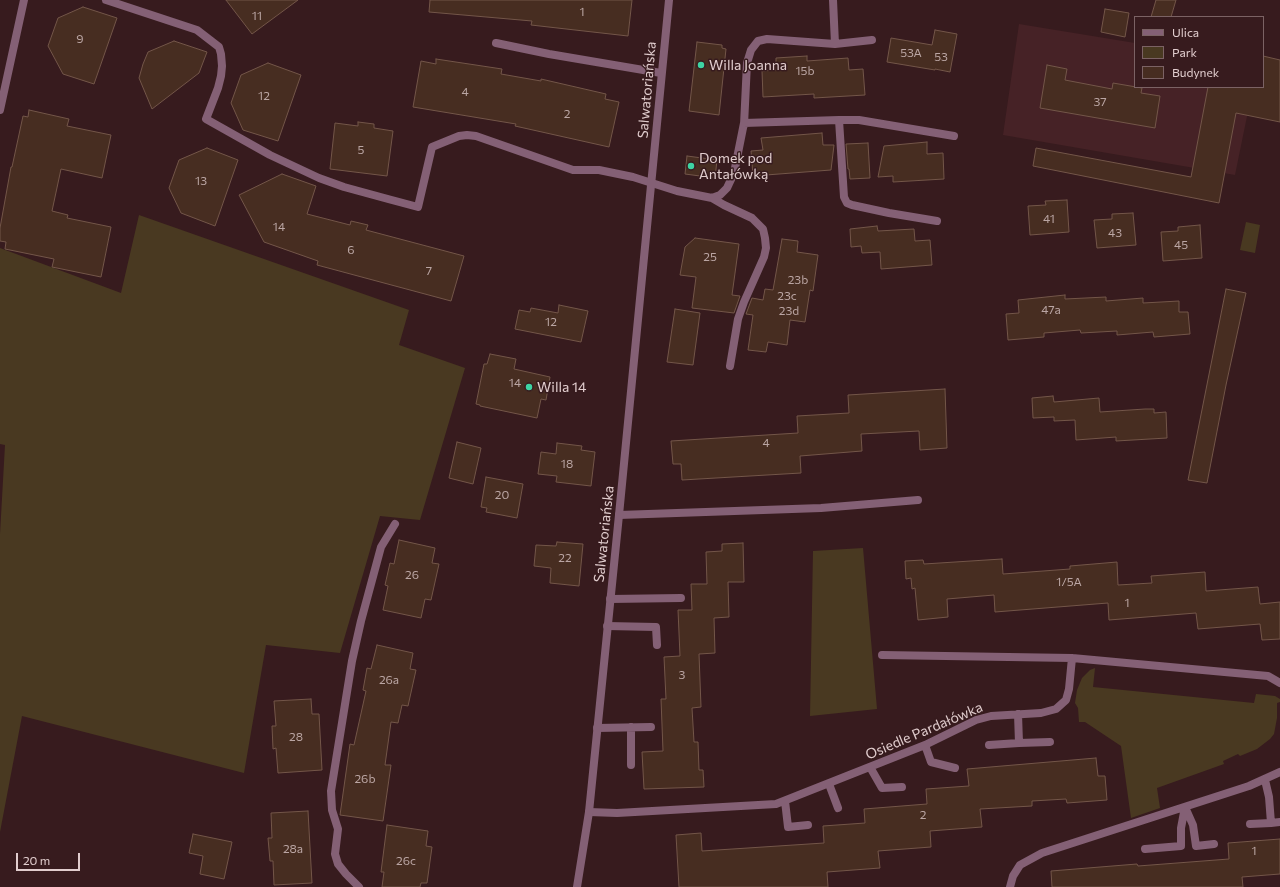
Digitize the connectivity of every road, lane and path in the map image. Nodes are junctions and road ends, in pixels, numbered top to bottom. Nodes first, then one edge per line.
1 (24, 0) edge
2 (669, 0) edge
3 (833, 0) edge
4 (109, 1) edge
5 (872, 40) dead end
6 (496, 43) dead end
7 (835, 44) junction
8 (661, 73) junction
9 (0, 110) edge
10 (839, 120) junction
11 (744, 125) junction
12 (954, 136) dead end
13 (651, 183) junction
14 (712, 198) junction
15 (937, 221) dead end
16 (730, 366) dead end
17 (918, 500) dead end
18 (620, 515) junction
19 (395, 524) dead end
20 (681, 598) dead end
21 (610, 599) junction
22 (607, 626) junction
23 (657, 645) dead end
24 (882, 655) dead end
25 (1072, 658) junction
26 (1280, 683) edge
27 (1018, 714) junction
28 (631, 727) junction
29 (651, 727) dead end
30 (597, 728) junction
31 (1050, 742) dead end
32 (1019, 743) junction
33 (925, 745) junction
34 (989, 745) dead end
35 (631, 765) dead end
36 (870, 767) junction
37 (955, 768) dead end
38 (1280, 772) edge
39 (1264, 780) junction
40 (829, 784) junction
41 (902, 787) dead end
42 (785, 801) junction
43 (1185, 807) junction
44 (838, 808) dead end
45 (589, 812) junction
46 (1280, 822) edge
47 (1271, 823) junction
48 (1250, 824) dead end
49 (808, 825) dead end
50 (1214, 844) dead end
51 (1145, 849) dead end
52 (359, 887) edge
53 (577, 887) edge
54 (1010, 887) edge

1 - 9 street
2 - 8 street, Salwatoriańska
3 - 7 street
4 - 13 street
5 - 7 street
6 - 8 street
7 - 11 street
8 - 13 street, Salwatoriańska
10 - 11 street
10 - 12 street
10 - 15 street
11 - 14 street
13 - 14 street
13 - 18 street, Salwatoriańska
14 - 16 street
17 - 18 street
18 - 21 street, Salwatoriańska
19 - 52 street
20 - 21 street
21 - 22 street, Salwatoriańska
22 - 23 street
22 - 30 street, Salwatoriańska
24 - 25 street
25 - 26 street
25 - 27 street, Osiedle Pardałówka
27 - 32 street
27 - 33 street, Osiedle Pardałówka
28 - 29 street
28 - 30 street
28 - 35 street
30 - 45 street, Salwatoriańska
31 - 32 street
32 - 34 street
33 - 36 street, Osiedle Pardałówka
33 - 37 street
36 - 40 street, Osiedle Pardałówka
36 - 41 street
38 - 39 street
39 - 43 street
39 - 47 street
40 - 42 street, Osiedle Pardałówka
40 - 44 street
42 - 45 street, Osiedle Pardałówka
42 - 49 street
43 - 50 street
43 - 51 street
43 - 54 street
45 - 53 street, Salwatoriańska
46 - 47 street
47 - 48 street

